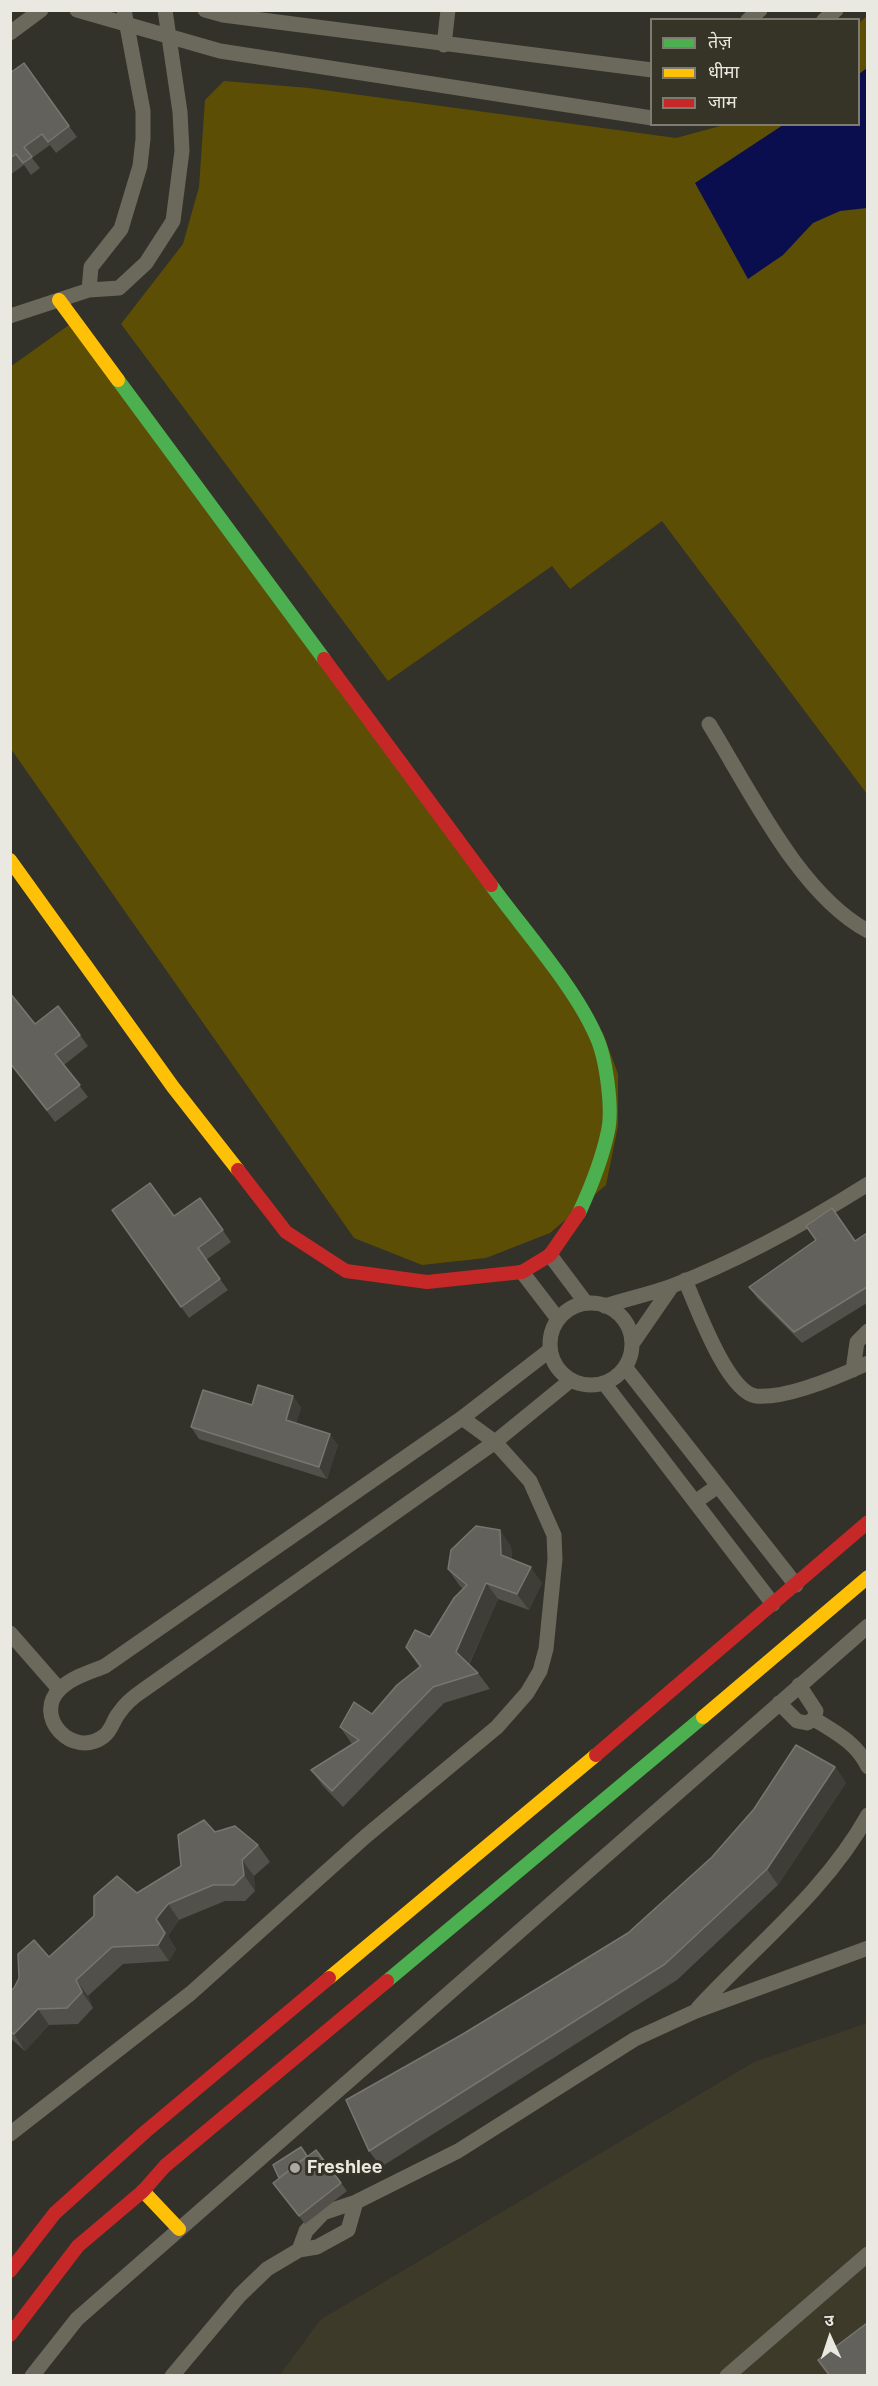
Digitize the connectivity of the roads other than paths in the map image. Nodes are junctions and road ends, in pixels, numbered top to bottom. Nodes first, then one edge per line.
1 (41, 10) edge
2 (77, 10) edge
3 (165, 10) edge
4 (205, 10) edge
5 (448, 10) edge
6 (259, 15) edge
7 (124, 17) edge
8 (10, 33) edge
9 (167, 37) junction
10 (444, 45) junction
11 (650, 70) edge
12 (650, 118) edge
13 (89, 290) junction
14 (59, 300) junction
15 (10, 316) edge
16 (709, 724) dead end
17 (10, 860) edge
18 (867, 931) edge
19 (867, 1184) edge
20 (550, 1255) junction
21 (522, 1272) junction
22 (678, 1283) junction
23 (586, 1303) junction
24 (605, 1306) junction
25 (558, 1319) junction
26 (867, 1331) edge
27 (632, 1344) junction
28 (550, 1350) junction
29 (867, 1364) edge
30 (625, 1367) junction
31 (853, 1370) junction
32 (571, 1380) junction
33 (604, 1383) junction
34 (462, 1418) junction
35 (495, 1442) junction
36 (718, 1486) junction
37 (695, 1502) junction
38 (867, 1522) edge
39 (867, 1576) edge
40 (796, 1585) junction
41 (773, 1604) junction
42 (867, 1626) edge
43 (10, 1633) edge
44 (799, 1685) junction
45 (59, 1689) junction
46 (778, 1703) junction
47 (814, 1719) junction
48 (867, 1767) edge
49 (864, 1821) edge
50 (867, 1843) edge
51 (867, 1948) edge
52 (696, 2011) junction
53 (10, 2134) edge
54 (143, 2191) junction
55 (356, 2202) junction
56 (179, 2229) junction
57 (299, 2250) junction
58 (867, 2254) edge
59 (10, 2271) edge
60 (10, 2335) edge
61 (32, 2376) edge
62 (172, 2376) edge
63 (727, 2376) edge

1 - 8 street
2 - 7 street
3 - 9 street
4 - 6 street
5 - 10 street
6 - 10 street
7 - 9 street
7 - 13 street
9 - 12 street
9 - 13 street
10 - 11 street
13 - 14 street
14 - 15 street
14 - 20 street
16 - 18 street
17 - 21 street
19 - 22 street
20 - 21 street
20 - 23 street
21 - 25 street
22 - 24 street
22 - 27 street
22 - 31 street
23 - 24 street
23 - 25 street
24 - 27 street
25 - 28 street
26 - 31 street
27 - 30 street
28 - 32 street
28 - 34 street
29 - 31 street
30 - 33 street
30 - 36 street
32 - 33 street
32 - 35 street
33 - 37 street
34 - 35 street
34 - 45 street
35 - 45 street
35 - 53 street
36 - 37 street
36 - 40 street
37 - 41 street
38 - 40 street
39 - 54 street
40 - 41 street
41 - 59 street
42 - 44 street
43 - 45 street
44 - 46 street
44 - 47 street
46 - 47 street
46 - 56 street
47 - 48 street
49 - 50 street
49 - 52 street
51 - 52 street
52 - 55 street
54 - 56 street
54 - 60 street
55 - 57 street
55 - 57 street
56 - 61 street
57 - 62 street
58 - 63 street

